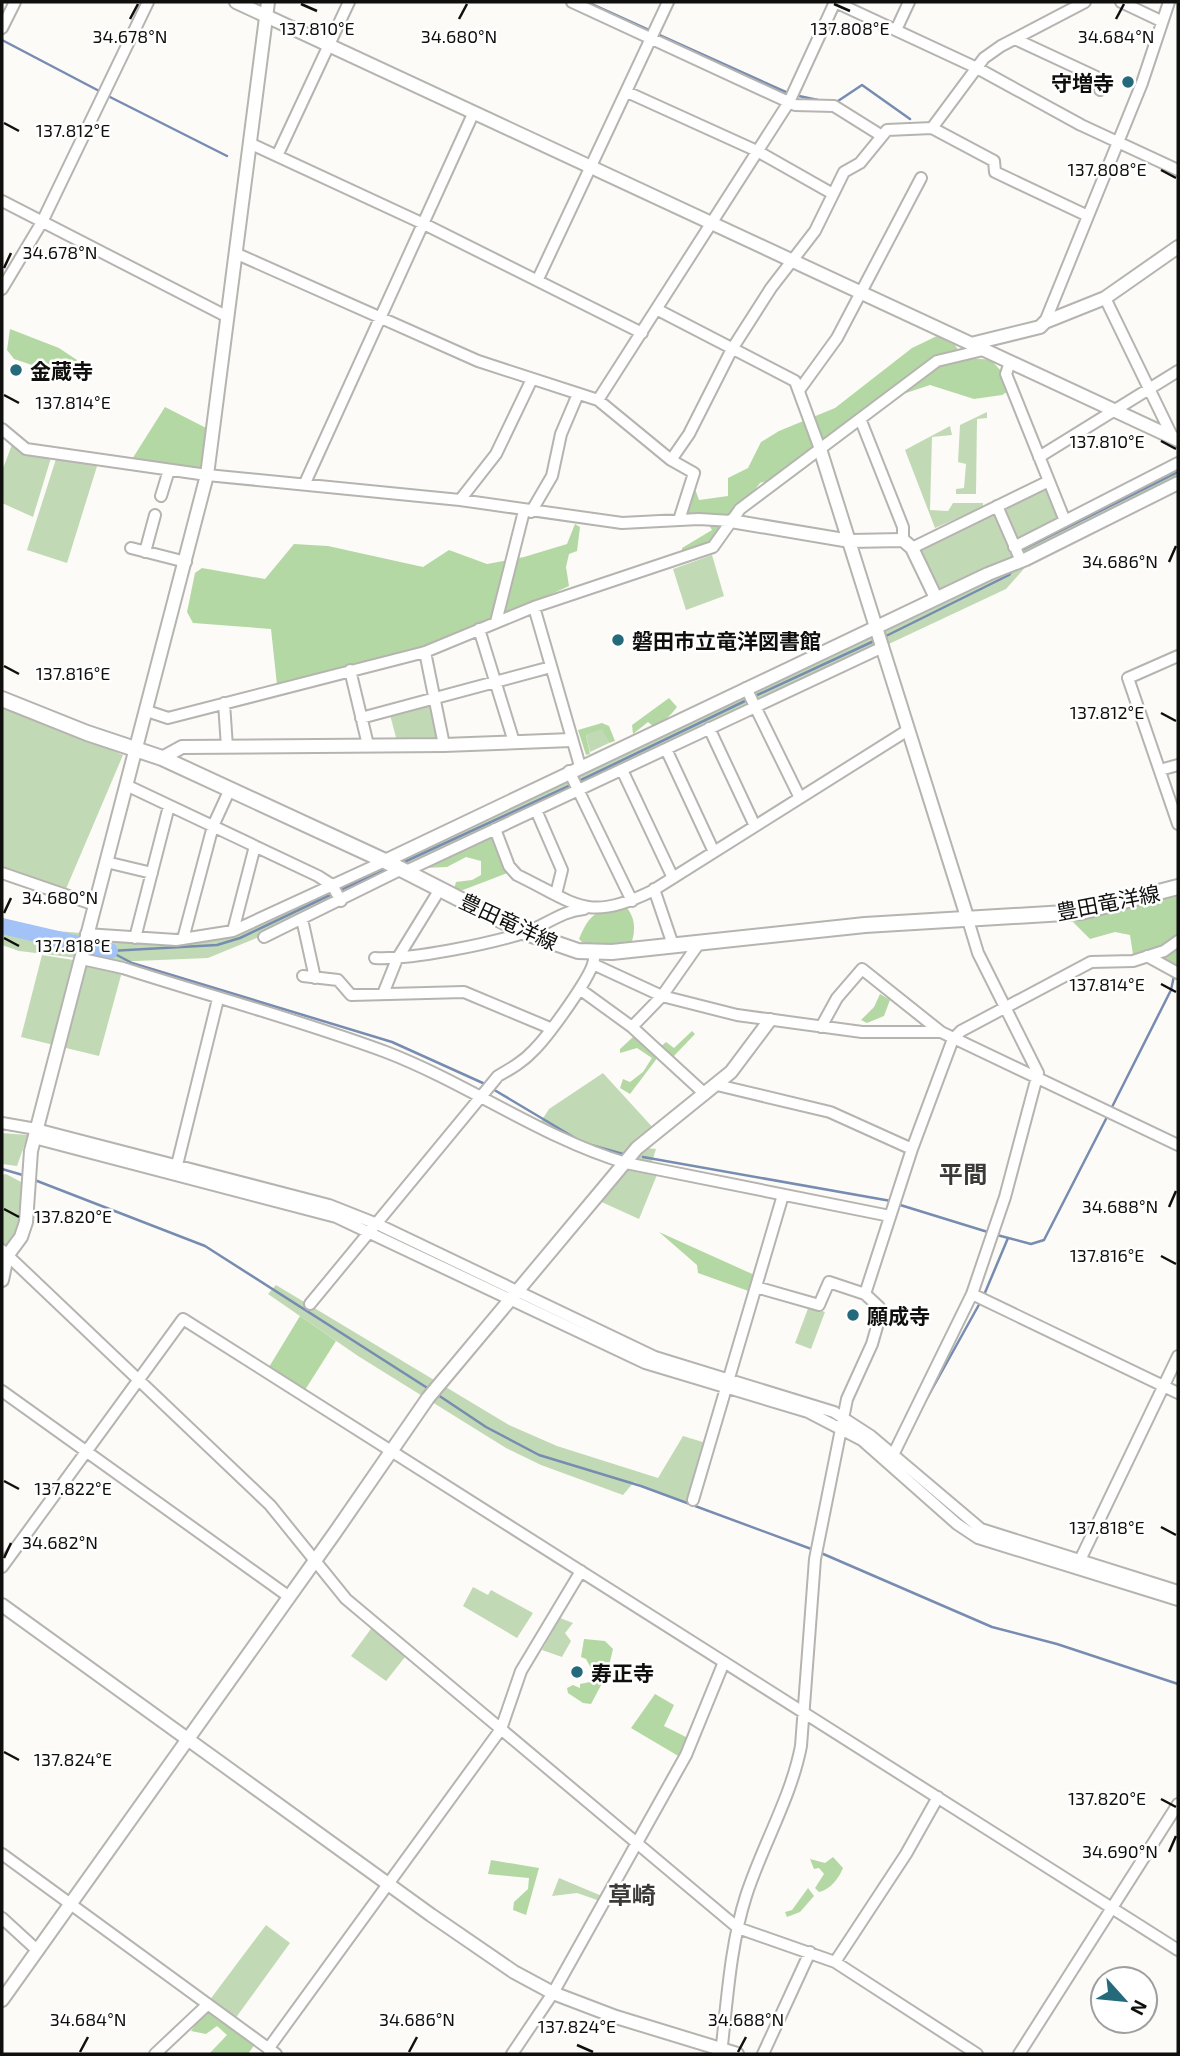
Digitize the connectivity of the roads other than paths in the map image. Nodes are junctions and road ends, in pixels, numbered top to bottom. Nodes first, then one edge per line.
1 (15, 2) edge
2 (149, 2) edge
3 (236, 2) edge
4 (268, 2) edge
5 (349, 2) edge
6 (572, 2) edge
7 (668, 2) edge
8 (909, 2) edge
9 (1086, 2) edge
10 (1121, 2) edge
11 (1169, 2) edge
12 (266, 16) junction
13 (1161, 21) junction
14 (2, 28) edge
15 (896, 30) junction
16 (651, 38) junction
17 (1014, 39) junction
18 (328, 45) junction
19 (977, 68) junction
20 (1100, 90) dead end
21 (627, 92) junction
22 (789, 102) junction
23 (473, 114) junction
24 (932, 128) junction
25 (882, 136) junction
26 (1118, 142) junction
27 (249, 143) junction
28 (757, 151) junction
29 (276, 156) junction
30 (589, 168) junction
31 (1178, 170) edge
32 (921, 178) dead end
33 (834, 194) junction
34 (2, 201) edge
35 (1088, 216) junction
36 (42, 222) junction
37 (423, 224) junction
38 (712, 224) junction
39 (1178, 247) edge
40 (235, 253) junction
41 (791, 261) junction
42 (538, 279) junction
43 (2, 289) edge
44 (858, 292) junction
45 (1105, 298) junction
46 (658, 310) junction
47 (226, 316) junction
48 (378, 319) junction
49 (1045, 322) junction
50 (642, 332) junction
51 (977, 347) junction
52 (732, 349) junction
53 (1010, 362) junction
54 (1178, 371) edge
55 (532, 379) junction
56 (1150, 388) junction
57 (800, 389) junction
58 (578, 394) junction
59 (598, 400) junction
60 (1114, 410) junction
61 (861, 421) junction
62 (2, 429) edge
63 (1175, 439) edge
64 (820, 449) junction
65 (1039, 457) junction
66 (671, 460) junction
67 (1178, 463) edge
68 (169, 470) junction
69 (207, 475) junction
70 (1049, 481) junction
71 (305, 483) junction
72 (1178, 483) edge
73 (161, 496) dead end
74 (460, 500) junction
75 (997, 506) junction
76 (528, 511) junction
77 (155, 515) dead end
78 (679, 520) junction
79 (1065, 521) junction
80 (731, 522) junction
81 (850, 541) junction
82 (907, 544) junction
83 (1014, 547) junction
84 (131, 548) dead end
85 (145, 552) junction
86 (1021, 561) junction
87 (186, 562) junction
88 (936, 598) junction
89 (534, 607) junction
90 (496, 622) junction
91 (877, 626) junction
92 (479, 629) junction
93 (883, 647) junction
94 (425, 652) junction
95 (1178, 656) edge
96 (551, 667) junction
97 (350, 670) junction
98 (496, 683) junction
99 (746, 688) junction
100 (2, 699) edge
101 (435, 699) junction
102 (224, 703) junction
103 (754, 707) junction
104 (147, 711) junction
105 (361, 718) junction
106 (709, 729) junction
107 (908, 730) junction
108 (571, 740) junction
109 (514, 742) junction
110 (368, 745) junction
111 (444, 745) junction
112 (227, 747) junction
113 (136, 748) junction
114 (666, 749) junction
115 (162, 758) junction
116 (1178, 765) edge
117 (575, 769) junction
118 (622, 769) junction
119 (1160, 771) junction
120 (126, 785) junction
121 (230, 789) junction
122 (578, 790) junction
123 (800, 798) junction
124 (170, 806) junction
125 (536, 810) junction
126 (1178, 824) edge
127 (213, 826) junction
128 (755, 826) junction
129 (495, 829) junction
130 (255, 846) junction
131 (714, 852) junction
132 (385, 860) junction
133 (106, 862) junction
134 (404, 870) junction
135 (2, 873) edge
136 (152, 873) junction
137 (673, 878) junction
138 (332, 885) junction
139 (1178, 887) edge
140 (440, 889) junction
141 (654, 890) junction
142 (556, 894) junction
143 (341, 901) junction
144 (632, 901) junction
145 (94, 905) junction
146 (586, 908) junction
147 (302, 919) junction
148 (968, 920) junction
149 (233, 931) junction
150 (526, 933) junction
151 (86, 934) junction
152 (264, 937) dead end
153 (135, 938) junction
154 (183, 939) junction
155 (1178, 941) edge
156 (700, 942) junction
157 (673, 945) junction
158 (1147, 956) junction
159 (374, 958) dead end
160 (82, 959) junction
161 (397, 959) junction
162 (594, 959) junction
163 (1178, 973) edge
164 (581, 989) junction
165 (383, 994) junction
166 (662, 996) junction
167 (218, 999) junction
168 (1008, 1008) junction
169 (770, 1020) junction
170 (632, 1027) junction
171 (821, 1027) junction
172 (550, 1028) junction
173 (940, 1032) junction
174 (953, 1039) junction
175 (1037, 1078) junction
176 (717, 1085) junction
177 (705, 1094) junction
178 (482, 1096) junction
179 (2, 1124) edge
180 (35, 1133) junction
181 (1178, 1145) edge
182 (912, 1149) junction
183 (626, 1163) junction
184 (177, 1165) junction
185 (783, 1195) junction
186 (890, 1216) junction
187 (374, 1228) junction
188 (4, 1253) edge
189 (2, 1280) edge
190 (756, 1287) junction
191 (865, 1294) junction
192 (972, 1294) junction
193 (515, 1296) junction
194 (310, 1304) dead end
195 (1178, 1356) edge
196 (140, 1378) junction
197 (728, 1383) junction
198 (1164, 1386) junction
199 (2, 1391) edge
200 (1178, 1393) edge
201 (843, 1423) junction
202 (392, 1451) junction
203 (85, 1454) junction
204 (893, 1455) junction
205 (693, 1500) dead end
206 (314, 1559) junction
207 (1080, 1560) junction
208 (2, 1567) edge
209 (581, 1571) junction
210 (1178, 1591) edge
211 (288, 1596) junction
212 (1178, 1600) edge
213 (2, 1605) edge
214 (724, 1662) junction
215 (804, 1712) junction
216 (501, 1729) junction
217 (188, 1738) junction
218 (938, 1797) junction
219 (1178, 1804) edge
220 (636, 1843) junction
221 (2, 1854) edge
222 (389, 1884) junction
223 (71, 1905) junction
224 (1112, 1908) junction
225 (2, 1918) edge
226 (738, 1927) junction
227 (1178, 1950) edge
228 (38, 1951) junction
229 (810, 1952) junction
230 (835, 1962) junction
231 (553, 1993) junction
232 (2, 2000) edge
233 (207, 2005) junction
234 (272, 2052) edge
235 (721, 2052) edge
236 (155, 2054) edge
237 (512, 2054) edge
238 (737, 2054) edge
239 (762, 2054) edge
240 (976, 2054) edge
241 (1019, 2054) edge

1 - 14 street
2 - 36 street
3 - 12 street
4 - 12 street
5 - 18 street
6 - 16 street
7 - 16 street
8 - 15 street
9 - 17 street
10 - 13 street
11 - 13 street
12 - 18 street
12 - 27 street
13 - 26 street
15 - 19 street
15 - 22 street
16 - 21 street
16 - 22 street
17 - 19 street
17 - 20 street
18 - 23 street
18 - 29 street
19 - 24 street
19 - 26 street
21 - 28 street
21 - 30 street
22 - 25 street
22 - 28 street
23 - 30 street
23 - 37 street
24 - 25 street
24 - 35 street
25 - 33 street
26 - 31 street
26 - 35 street
27 - 29 street
27 - 40 street
28 - 33 street
28 - 38 street
29 - 37 street
30 - 38 street
30 - 42 street
32 - 44 street
33 - 41 street
34 - 36 street
35 - 49 street
36 - 43 street
36 - 47 street
37 - 42 street
37 - 48 street
38 - 41 street
38 - 46 street
39 - 45 street
40 - 47 street
40 - 48 street
41 - 44 street
41 - 52 street
42 - 50 street
44 - 51 street
44 - 57 street
45 - 49 street
45 - 56 street
46 - 50 street
46 - 52 street
47 - 69 street
48 - 55 street
48 - 71 street
49 - 51 street
50 - 59 street
51 - 53 street
51 - 61 street
52 - 57 street
52 - 66 street
53 - 60 street
53 - 65 street
54 - 56 street
55 - 58 street
55 - 74 street
56 - 60 street
56 - 63 street
57 - 64 street
58 - 59 street
58 - 76 street
59 - 66 street
60 - 63 street
60 - 65 street
61 - 64 street
61 - 82 street
62 - 68 street
64 - 80 street
64 - 81 street
65 - 70 street
66 - 78 street
67 - 79 street
68 - 69 street
68 - 73 street
69 - 71 street
69 - 87 street
70 - 75 street
70 - 79 street
71 - 74 street
72 - 86 street
74 - 76 street
75 - 82 street
75 - 83 street
76 - 78 street
76 - 90 street
77 - 85 street
78 - 80 street
79 - 83 street
80 - 81 street
80 - 89 street
81 - 82 street
81 - 91 street
82 - 88 street
83 - 86 street
84 - 85 street
85 - 87 street
86 - 88 street
87 - 104 street
88 - 91 street
89 - 90 street
89 - 96 street
90 - 92 street
91 - 93 street
91 - 99 street
92 - 94 street
92 - 98 street
93 - 103 street
93 - 107 street
94 - 97 street
94 - 101 street
95 - 119 street
96 - 98 street
96 - 108 street
97 - 102 street
97 - 105 street
98 - 101 street
98 - 109 street
99 - 103 street
99 - 117 street
100 - 113 main road, 豊田竜洋線
101 - 105 street
101 - 111 street
102 - 104 street
102 - 112 street
103 - 106 street
103 - 123 street
104 - 113 street
105 - 110 street
106 - 114 street
106 - 128 street
107 - 123 street
107 - 148 street
108 - 109 street
108 - 117 street
109 - 111 street
110 - 111 street
110 - 112 street
112 - 115 street
113 - 115 main road, 豊田竜洋線
113 - 120 street
114 - 118 street
114 - 131 street
115 - 121 main road, 豊田竜洋線
116 - 119 street
117 - 122 street
117 - 132 street
118 - 122 street
118 - 137 street
119 - 126 street
120 - 124 street
120 - 133 street
121 - 127 street
121 - 132 main road, 豊田竜洋線
122 - 125 street
122 - 144 street
123 - 128 street
124 - 127 street
124 - 136 street
125 - 129 street
125 - 142 street
127 - 130 street
127 - 154 street
128 - 131 street
129 - 134 street
129 - 142 street
130 - 138 street
130 - 149 street
131 - 137 street
132 - 134 main road, 豊田竜洋線
132 - 138 street
133 - 136 street
133 - 145 street
134 - 140 main road, 豊田竜洋線
134 - 143 street
135 - 145 street
136 - 153 street
137 - 141 street
138 - 143 street
138 - 149 street
139 - 148 main road, 豊田竜洋線
140 - 150 main road, 豊田竜洋線
140 - 161 street
141 - 144 street
141 - 157 street
142 - 146 street
143 - 147 street
144 - 146 street
145 - 151 street
146 - 150 street
147 - 152 street
147 - 165 street
148 - 156 main road, 豊田竜洋線
148 - 168 street
149 - 154 street
150 - 161 street
150 - 162 main road, 豊田竜洋線
151 - 153 street
151 - 160 street
153 - 154 street
155 - 158 street
156 - 157 main road, 豊田竜洋線
156 - 166 street
157 - 162 main road, 豊田竜洋線
158 - 163 street
158 - 168 street
159 - 161 street
160 - 167 street
160 - 180 street
161 - 165 street
162 - 164 street
162 - 166 street
164 - 170 street
164 - 172 street
165 - 172 street
166 - 169 street
166 - 170 street
167 - 178 street
167 - 184 street
168 - 174 street
168 - 175 street
169 - 171 street
169 - 176 street
170 - 177 street
171 - 173 street
171 - 173 street
172 - 178 street
173 - 174 street
174 - 175 street
174 - 182 street
175 - 181 street
175 - 192 street
176 - 177 street
176 - 182 street
177 - 183 street
178 - 183 street
178 - 187 street
179 - 180 street
180 - 184 street
180 - 187 street
180 - 188 street
182 - 186 street
183 - 185 street
183 - 193 street
184 - 187 street
185 - 186 street
185 - 190 street
186 - 191 street
187 - 193 street
187 - 194 street
188 - 189 street
188 - 196 street
190 - 191 street
190 - 197 street
191 - 201 street
192 - 198 street
192 - 204 street
193 - 197 street
193 - 202 street
195 - 198 street
196 - 202 street
196 - 203 street
196 - 206 street
197 - 201 street
197 - 205 street
198 - 200 street
198 - 207 street
199 - 203 street
201 - 204 street
201 - 212 street
201 - 215 street
202 - 206 street
202 - 209 street
203 - 208 street
203 - 211 street
204 - 207 street
206 - 211 street
206 - 216 street
207 - 210 street
209 - 214 street
209 - 216 street
211 - 217 street
213 - 217 street
214 - 215 street
214 - 220 street
215 - 218 street
215 - 226 street
216 - 220 street
216 - 222 street
217 - 222 street
217 - 223 street
218 - 224 street
218 - 230 street
219 - 224 street
220 - 226 street
220 - 231 street
221 - 223 street
222 - 231 street
222 - 234 street
223 - 228 street
223 - 233 street
224 - 227 street
224 - 241 street
225 - 228 street
226 - 229 street
226 - 235 street
228 - 232 street
229 - 230 street
229 - 239 street
230 - 240 street
231 - 235 street
231 - 237 street
233 - 234 street
233 - 236 street
235 - 238 street

